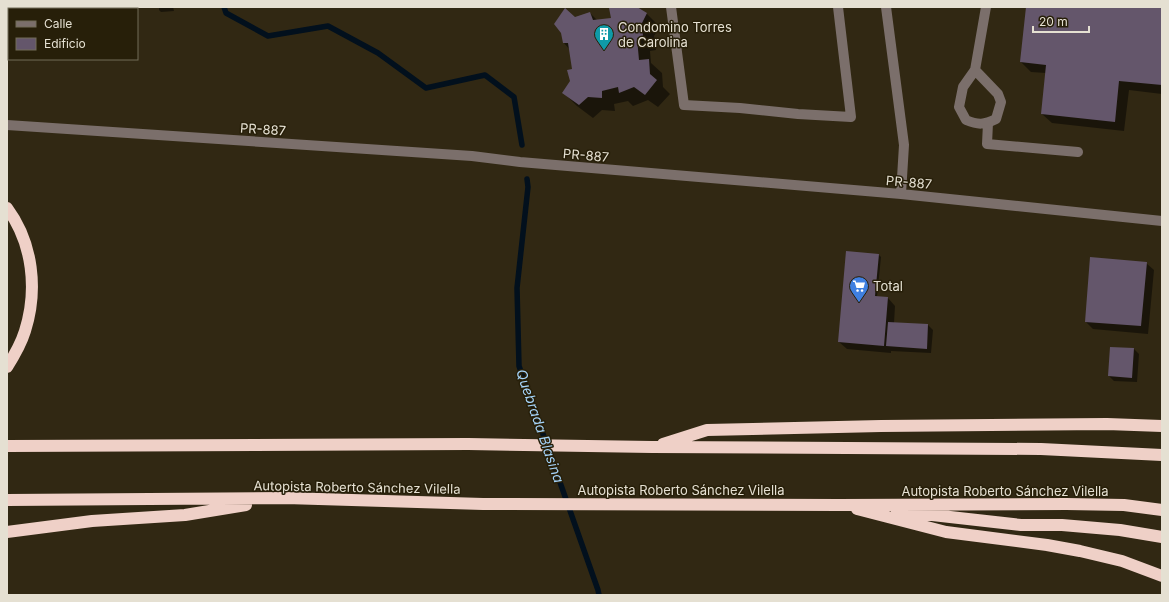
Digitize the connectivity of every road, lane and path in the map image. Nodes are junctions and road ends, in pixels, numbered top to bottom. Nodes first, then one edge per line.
1 (671, 7) edge
2 (838, 7) edge
3 (886, 7) edge
4 (986, 7) edge
5 (975, 70) junction
6 (988, 123) junction
7 (7, 125) edge
8 (1078, 152) dead end
9 (901, 194) junction
10 (7, 208) edge
11 (1162, 220) edge
12 (7, 367) edge
13 (1162, 426) edge
14 (7, 446) edge
15 (652, 447) junction
16 (1162, 455) edge
17 (286, 498) junction
18 (7, 500) edge
19 (840, 505) junction
20 (1162, 510) edge
21 (7, 532) edge
22 (1162, 537) edge
23 (1162, 576) edge

1 - 2 street
3 - 9 street
4 - 5 street
5 - 6 street
5 - 6 street
6 - 8 street
7 - 9 street, PR-887
9 - 11 street, PR-887
10 - 12 highway
13 - 15 highway
14 - 15 highway
15 - 16 highway
17 - 18 highway, Autopista Roberto Sánchez Vilella
17 - 19 highway, Autopista Roberto Sánchez Vilella
17 - 21 highway
19 - 20 highway, Autopista Roberto Sánchez Vilella
19 - 22 highway
19 - 23 highway

